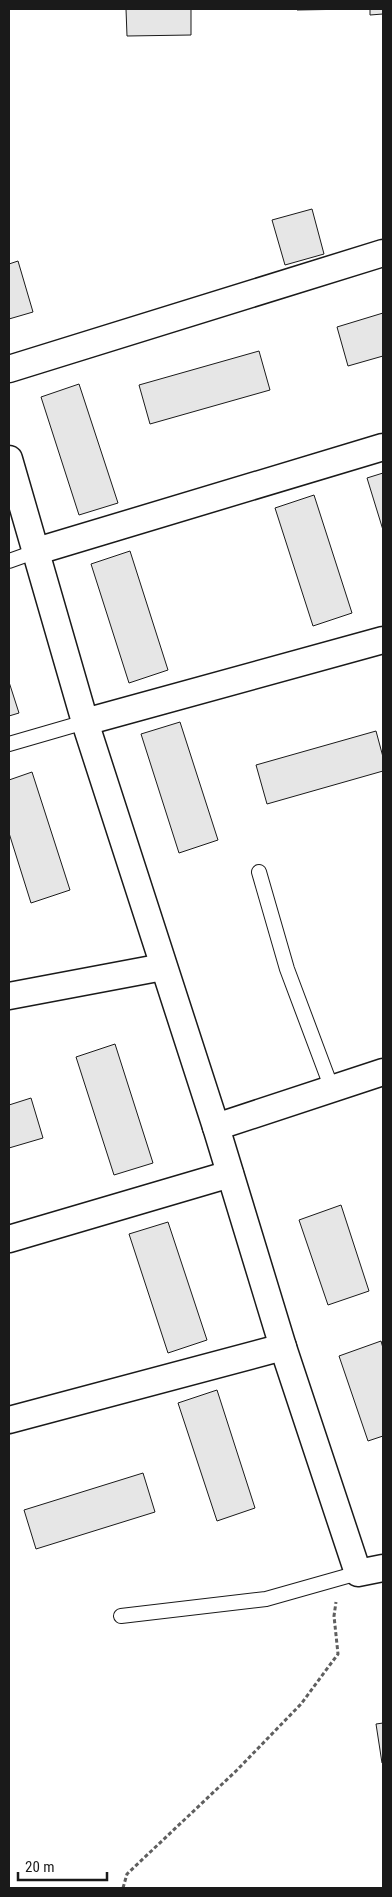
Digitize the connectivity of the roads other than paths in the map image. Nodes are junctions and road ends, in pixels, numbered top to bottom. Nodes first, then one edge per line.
1 (383, 253) edge
2 (9, 369) edge
3 (383, 447) edge
4 (9, 459) edge
5 (37, 551) junction
6 (9, 561) edge
7 (383, 640) edge
8 (85, 722) junction
9 (9, 744) edge
10 (259, 872) dead end
11 (162, 967) junction
12 (9, 996) edge
13 (383, 1072) edge
14 (332, 1089) junction
15 (216, 1127) junction
16 (230, 1174) junction
17 (9, 1239) edge
18 (283, 1347) junction
19 (9, 1420) edge
20 (383, 1568) edge
21 (349, 1576) junction
22 (121, 1616) dead end

1 - 2 street
3 - 5 street
4 - 5 street
5 - 6 lane
5 - 8 street
7 - 8 street
8 - 9 lane
8 - 11 street
10 - 14 lane
11 - 12 street
11 - 15 street
13 - 14 street
14 - 15 street
15 - 16 street
16 - 17 street
16 - 18 street
18 - 19 street
18 - 21 street
20 - 21 street
21 - 22 lane

